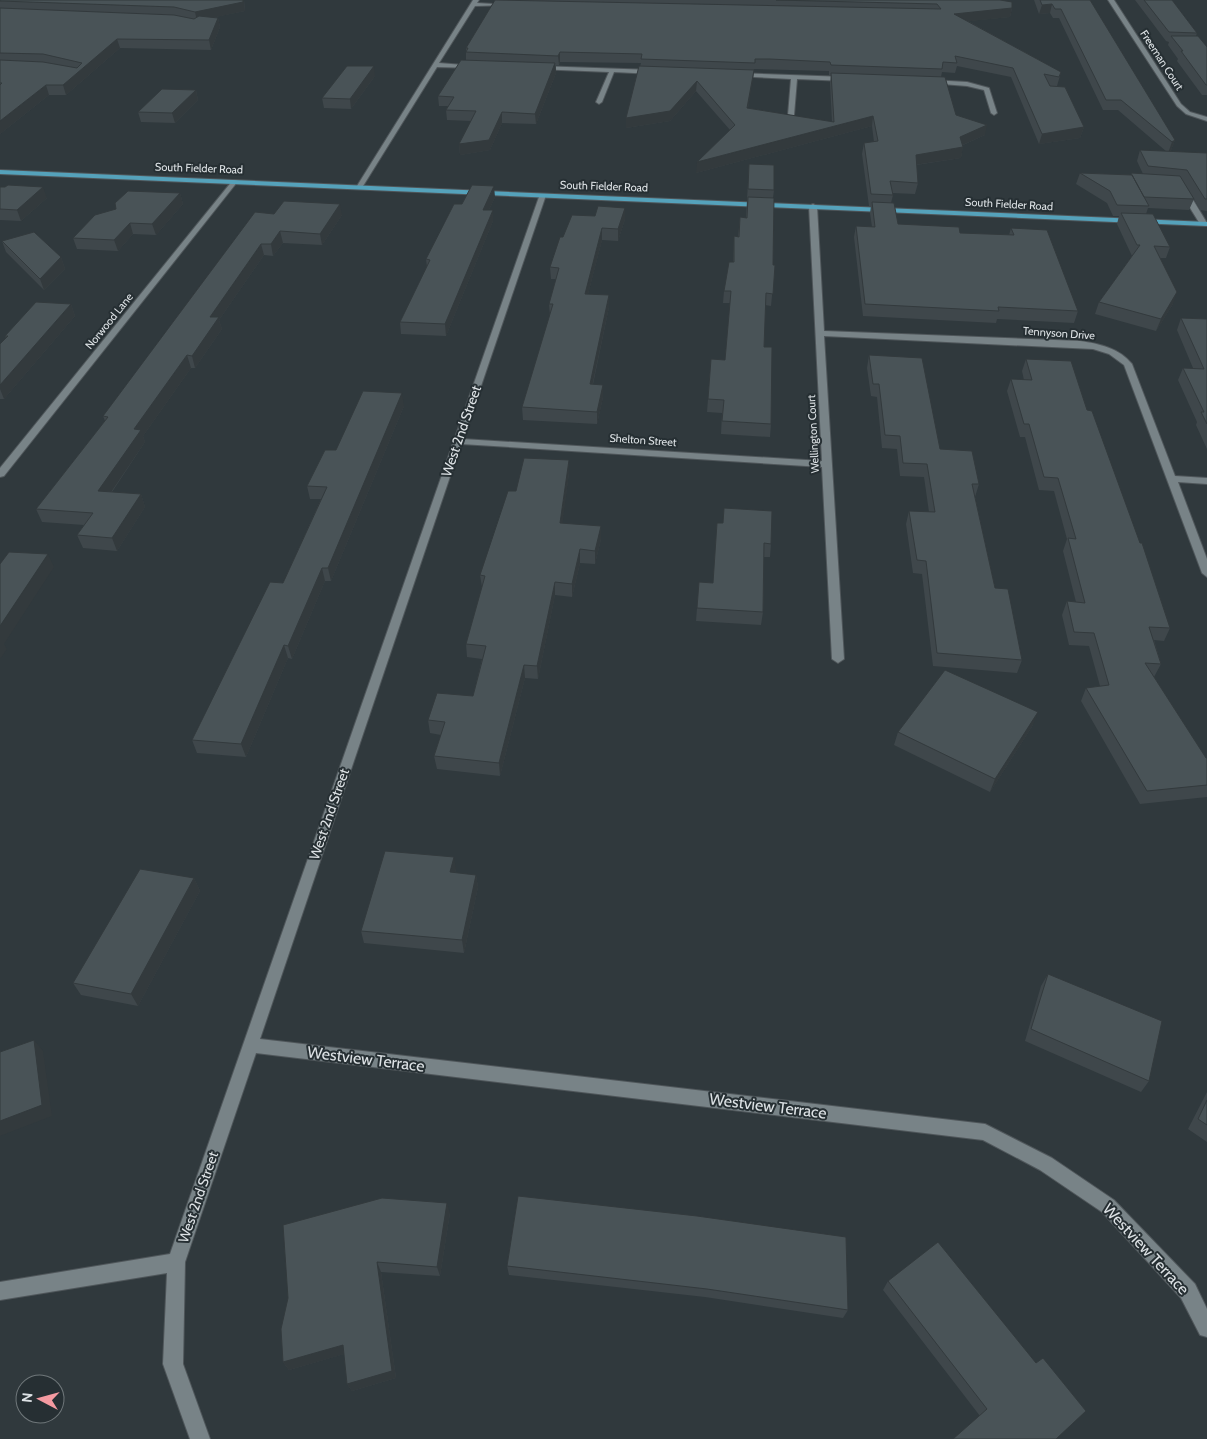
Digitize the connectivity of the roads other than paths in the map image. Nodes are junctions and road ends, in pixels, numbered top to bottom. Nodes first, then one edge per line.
1 (1111, 0) edge
2 (475, 2) edge
3 (514, 5) edge
4 (436, 65) junction
5 (485, 67) edge
6 (534, 68) edge
7 (612, 71) junction
8 (660, 72) edge
9 (727, 75) edge
10 (794, 77) junction
11 (854, 79) edge
12 (920, 82) edge
13 (599, 102) dead end
14 (994, 113) dead end
15 (791, 115) edge
16 (1207, 119) edge
17 (0, 172) edge
18 (235, 181) junction
19 (1179, 183) edge
20 (360, 186) junction
21 (542, 195) junction
22 (813, 206) junction
23 (1206, 224) edge
24 (820, 333) junction
25 (457, 441) junction
26 (828, 464) junction
27 (0, 474) edge
28 (1172, 479) junction
29 (1207, 481) edge
30 (1207, 572) edge
31 (838, 659) dead end
32 (250, 1045) junction
33 (176, 1262) junction
34 (0, 1290) edge
35 (1207, 1328) edge
36 (200, 1439) edge

1 - 16 street, Freeman Court
2 - 3 street
2 - 4 street
4 - 5 street
4 - 20 street
6 - 7 street
7 - 8 street
7 - 13 street
9 - 10 street
10 - 11 street
10 - 15 street
12 - 14 street
17 - 18 main road, South Fielder Road
18 - 20 main road, South Fielder Road
18 - 27 street, Norwood Lane
19 - 23 street
20 - 21 main road, South Fielder Road
21 - 22 main road, South Fielder Road
21 - 25 street, West 2nd Street
22 - 23 main road, South Fielder Road
22 - 24 street, Wellington Court
24 - 26 street, Wellington Court
24 - 28 street, Tennyson Drive
25 - 26 street, Shelton Street
25 - 32 street, West 2nd Street
26 - 31 street, Wellington Court
28 - 29 street
28 - 30 street, Tennyson Drive
32 - 33 street, West 2nd Street
32 - 35 street, Westview Terrace
33 - 34 street
33 - 36 street, West 2nd Street

